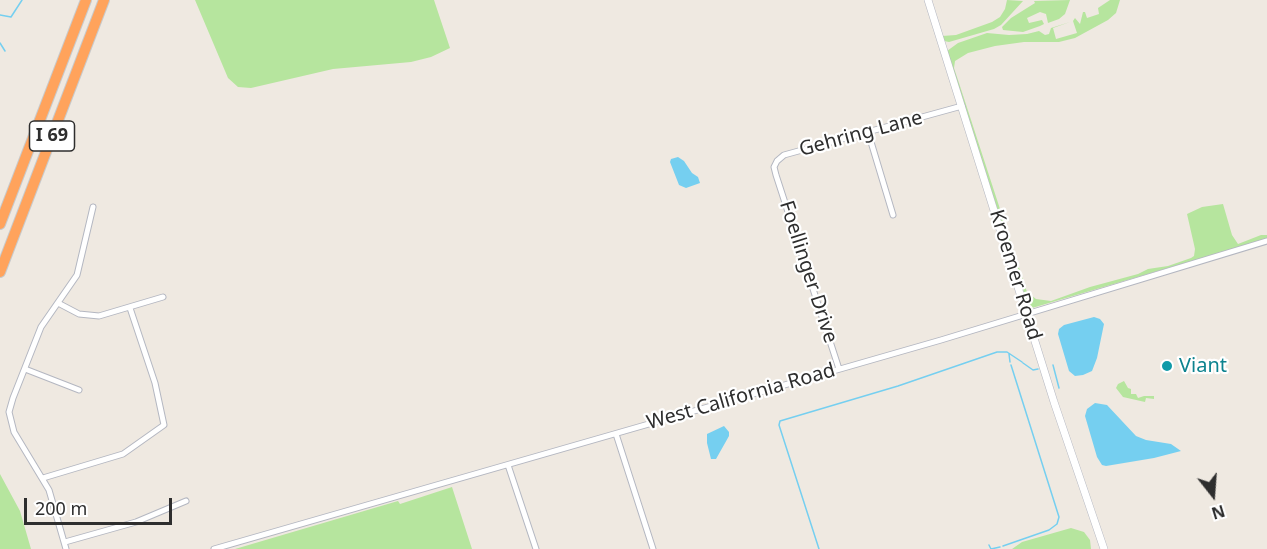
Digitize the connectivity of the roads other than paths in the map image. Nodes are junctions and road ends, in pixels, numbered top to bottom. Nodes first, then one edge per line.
1 (87, 0) edge
2 (104, 0) edge
3 (928, 0) edge
4 (962, 106) junction
5 (868, 132) junction
6 (776, 175) joint
7 (93, 207) dead end
8 (893, 215) dead end
9 (0, 224) edge
10 (1267, 241) edge
11 (0, 273) edge
12 (163, 297) dead end
13 (58, 303) junction
14 (130, 308) junction
15 (1027, 314) junction
16 (25, 369) junction
17 (839, 369) junction
18 (80, 390) dead end
19 (616, 434) junction
20 (508, 465) junction
21 (43, 478) junction
22 (186, 501) dead end
23 (65, 542) junction
24 (66, 549) edge
25 (214, 549) edge
26 (536, 549) edge
27 (653, 549) edge
28 (1104, 549) edge

1 - 9 highway, I 69
2 - 11 highway, I 69
3 - 4 street, Kroemer Road
4 - 5 street, Gehring Lane
4 - 15 street, Kroemer Road
5 - 6 street, Gehring Lane
5 - 8 street
6 - 17 street, Foellinger Drive
7 - 13 street
10 - 15 street, West California Road
12 - 14 street
13 - 14 street
13 - 16 street
14 - 21 street
15 - 17 street, West California Road
15 - 28 street, Kroemer Road
16 - 18 street
16 - 21 street
17 - 19 street, West California Road
19 - 20 street, West California Road
19 - 27 street
20 - 25 street, West California Road
20 - 26 street
21 - 23 street
22 - 23 street
23 - 24 street

